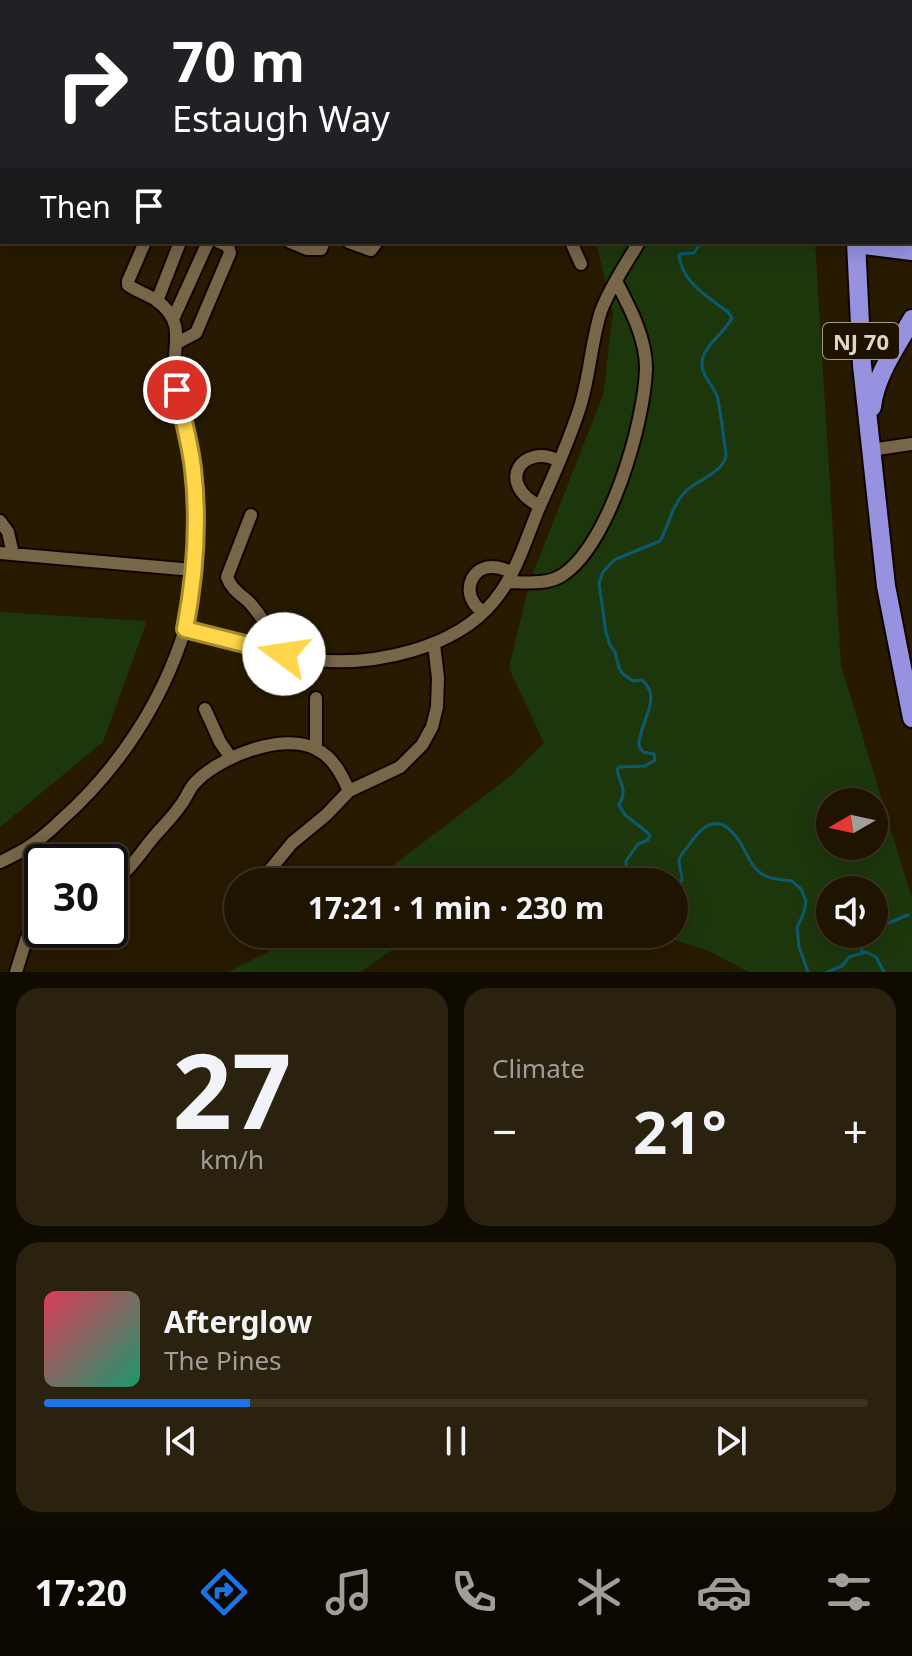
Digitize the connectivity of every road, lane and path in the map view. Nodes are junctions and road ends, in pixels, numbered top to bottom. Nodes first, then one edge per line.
1 (144, 244) edge
2 (179, 244) edge
3 (207, 244) edge
4 (224, 244) edge
5 (295, 244) edge
6 (323, 244) edge
7 (354, 244) edge
8 (376, 244) edge
9 (572, 244) edge
10 (638, 244) edge
11 (852, 244) edge
12 (860, 244) edge
13 (912, 251) edge
14 (581, 264) dead end
15 (616, 281) junction
16 (157, 301) junction
17 (174, 317) junction
18 (912, 319) edge
19 (177, 343) junction
20 (870, 444) junction
21 (912, 444) edge
22 (559, 461) junction
23 (540, 506) junction
24 (251, 515) dead end
25 (0, 521) edge
26 (7, 554) edge
27 (193, 570) junction
28 (509, 577) junction
29 (483, 612) junction
30 (185, 629) junction
31 (434, 644) junction
32 (262, 649) junction
33 (316, 698) dead end
34 (205, 709) dead end
35 (912, 718) edge
36 (316, 749) junction
37 (231, 758) junction
38 (349, 791) junction
39 (32, 844) edge
40 (24, 849) edge
41 (0, 862) edge
42 (128, 868) edge
43 (271, 868) edge
44 (24, 946) edge
45 (16, 972) edge

1 - 16 street
2 - 16 street
3 - 17 street
4 - 19 street
5 - 6 street
7 - 8 street
9 - 14 street
10 - 15 street
11 - 20 highway, NJ 70
12 - 13 highway
15 - 22 street
15 - 28 street
16 - 17 street
17 - 19 street
18 - 20 highway
19 - 27 street
20 - 21 street
20 - 35 highway, NJ 70
22 - 23 street
22 - 23 street
23 - 28 street
24 - 32 street
25 - 26 street
26 - 27 street
27 - 30 street
28 - 29 street
28 - 29 street
29 - 31 street
30 - 32 street
30 - 39 street
31 - 32 street
31 - 38 street
33 - 36 street
34 - 37 street
36 - 37 street
36 - 38 street
37 - 42 street
38 - 43 street
40 - 41 street
44 - 45 street

